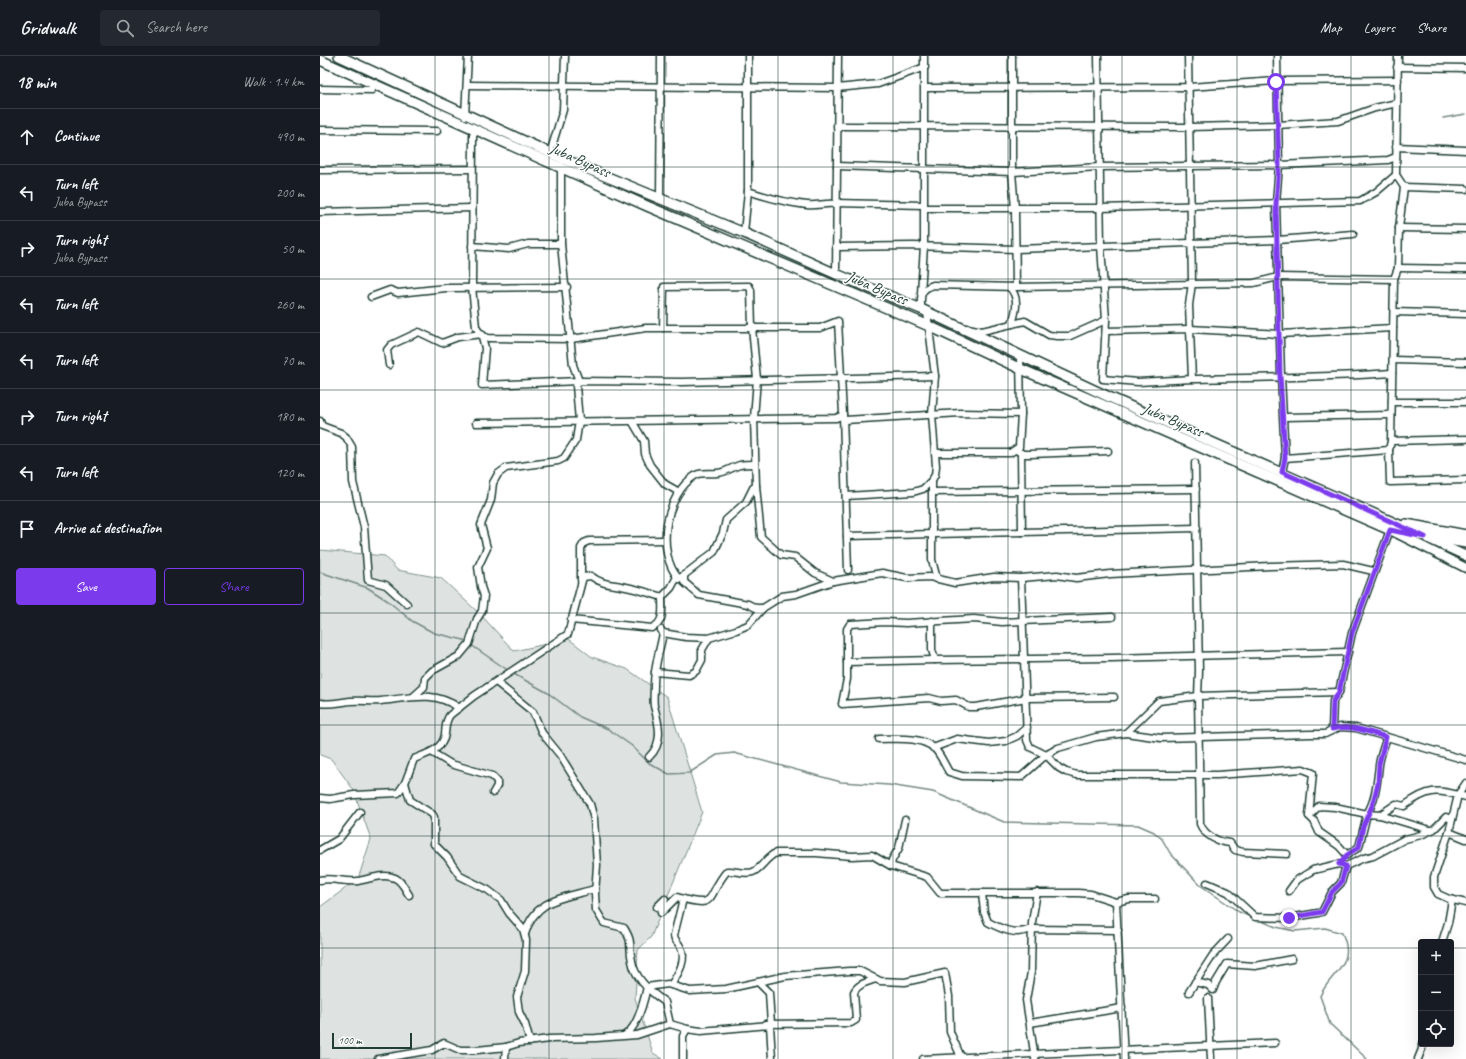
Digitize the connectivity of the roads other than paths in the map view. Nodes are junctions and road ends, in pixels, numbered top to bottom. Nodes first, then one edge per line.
1 (339, 56) edge
2 (468, 56) edge
3 (565, 56) edge
4 (661, 56) edge
5 (748, 56) edge
6 (838, 56) edge
7 (924, 56) edge
8 (1012, 56) edge
9 (1098, 56) edge
10 (1188, 56) edge
11 (1277, 56) edge
12 (1398, 56) edge
13 (320, 60) edge
14 (925, 67) junction
15 (1397, 67) junction
16 (1466, 68) edge
17 (1398, 80) junction
18 (1276, 82) junction
19 (467, 85) junction
20 (564, 86) junction
21 (660, 87) junction
22 (748, 87) junction
23 (1013, 87) junction
24 (1098, 87) junction
25 (1189, 87) junction
26 (837, 88) junction
27 (925, 88) junction
28 (320, 89) edge
29 (372, 90) dead end
30 (1397, 103) junction
31 (466, 116) junction
32 (1278, 125) junction
33 (837, 126) junction
34 (924, 127) junction
35 (1013, 127) junction
36 (1098, 127) junction
37 (1189, 127) junction
38 (320, 130) edge
39 (437, 131) dead end
40 (473, 135) dead end
41 (1396, 147) junction
42 (1466, 150) edge
43 (550, 154) junction
44 (1396, 157) junction
45 (561, 158) junction
46 (1279, 165) junction
47 (837, 166) junction
48 (1190, 166) junction
49 (1100, 167) junction
50 (924, 169) junction
51 (320, 170) edge
52 (472, 170) junction
53 (1012, 172) junction
54 (1396, 175) junction
55 (1404, 187) junction
56 (1466, 189) edge
57 (748, 191) junction
58 (660, 198) junction
59 (835, 204) junction
60 (1276, 204) junction
61 (924, 206) junction
62 (1190, 206) junction
63 (472, 208) junction
64 (1100, 208) junction
65 (1015, 209) junction
66 (320, 212) edge
67 (1399, 228) junction
68 (1466, 229) edge
69 (744, 232) junction
70 (1353, 234) dead end
71 (1278, 240) junction
72 (1191, 243) junction
73 (561, 244) junction
74 (472, 246) junction
75 (924, 246) junction
76 (1101, 246) junction
77 (836, 247) junction
78 (1016, 249) junction
79 (1398, 268) junction
80 (1466, 269) edge
81 (836, 274) junction
82 (1278, 277) junction
83 (1394, 279) junction
84 (1192, 284) junction
85 (1103, 286) junction
86 (472, 287) junction
87 (566, 287) junction
88 (1008, 287) junction
89 (1016, 287) junction
90 (921, 293) junction
91 (371, 297) dead end
92 (924, 311) junction
93 (1394, 312) junction
94 (1466, 314) edge
95 (1106, 320) junction
96 (1012, 324) junction
97 (929, 326) junction
98 (958, 326) junction
99 (476, 327) junction
100 (663, 328) junction
101 (752, 328) junction
102 (1393, 328) junction
103 (1190, 329) junction
104 (1106, 331) junction
105 (482, 334) junction
106 (1280, 334) junction
107 (572, 339) junction
108 (1020, 356) junction
109 (1393, 360) junction
110 (1466, 362) edge
111 (389, 365) dead end
112 (1021, 370) junction
113 (1392, 373) junction
114 (935, 376) junction
115 (1280, 376) junction
116 (757, 379) junction
117 (1192, 379) junction
118 (579, 380) junction
119 (1392, 402) junction
120 (1466, 402) edge
121 (1021, 414) junction
122 (932, 415) junction
123 (1391, 415) junction
124 (844, 417) junction
125 (1284, 417) junction
126 (754, 418) junction
127 (320, 421) edge
128 (579, 421) junction
129 (632, 421) junction
130 (476, 423) dead end
131 (323, 428) edge
132 (1466, 440) edge
133 (1391, 441) junction
134 (1389, 450) junction
135 (1108, 451) dead end
136 (1018, 452) junction
137 (936, 453) junction
138 (1285, 458) junction
139 (755, 464) junction
140 (1195, 464) dead end
141 (1282, 472) junction
142 (932, 480) junction
143 (1466, 480) edge
144 (756, 486) junction
145 (1196, 489) junction
146 (1022, 491) junction
147 (679, 492) junction
148 (932, 492) junction
149 (846, 496) junction
150 (1393, 526) junction
151 (1197, 528) junction
152 (1022, 532) junction
153 (933, 533) junction
154 (1466, 535) edge
155 (847, 536) junction
156 (1425, 537) junction
157 (665, 540) junction
158 (1466, 543) edge
159 (1466, 556) edge
160 (1466, 568) edge
161 (848, 570) dead end
162 (1198, 570) junction
163 (1373, 570) junction
164 (684, 575) junction
165 (677, 577) junction
166 (1021, 578) junction
167 (937, 579) junction
168 (833, 581) junction
169 (581, 582) junction
170 (662, 597) junction
171 (406, 604) dead end
172 (763, 608) junction
173 (1112, 617) dead end
174 (571, 620) junction
175 (1023, 621) junction
176 (932, 622) junction
177 (658, 625) junction
178 (663, 633) junction
179 (709, 638) junction
180 (1348, 652) junction
181 (1199, 656) junction
182 (1024, 659) junction
183 (935, 660) junction
184 (848, 662) junction
185 (655, 672) junction
186 (496, 682) junction
187 (1339, 692) junction
188 (414, 696) junction
189 (1198, 696) junction
190 (1114, 697) dead end
191 (1026, 698) junction
192 (320, 703) edge
193 (459, 708) junction
194 (1027, 727) junction
195 (1332, 729) junction
196 (1126, 733) junction
197 (1199, 737) junction
198 (1386, 737) junction
199 (1013, 738) junction
200 (879, 739) dead end
201 (1029, 744) junction
202 (933, 748) junction
203 (433, 753) junction
204 (1046, 755) junction
205 (649, 757) dead end
206 (1466, 760) edge
207 (1200, 775) junction
208 (405, 783) junction
209 (1466, 783) edge
210 (493, 793) dead end
211 (1458, 795) junction
212 (1466, 797) edge
213 (320, 798) edge
214 (360, 812) dead end
215 (1367, 814) junction
216 (1380, 815) junction
217 (1309, 816) junction
218 (1452, 819) junction
219 (905, 820) dead end
220 (1430, 830) junction
221 (1449, 832) junction
222 (1466, 839) edge
223 (320, 849) edge
224 (1287, 854) dead end
225 (1347, 855) junction
226 (1339, 864) junction
227 (891, 866) junction
228 (1346, 866) junction
229 (320, 880) edge
230 (1207, 883) dead end
231 (595, 889) junction
232 (1289, 891) dead end
233 (1037, 892) junction
234 (982, 893) junction
235 (409, 894) dead end
236 (683, 899) junction
237 (1155, 899) dead end
238 (1452, 900) junction
239 (1116, 902) junction
240 (1466, 903) edge
241 (657, 907) dead end
242 (1031, 929) junction
243 (1118, 930) junction
244 (525, 936) junction
245 (1228, 939) dead end
246 (1443, 939) edge
247 (1292, 959) dead end
248 (876, 979) junction
249 (758, 982) junction
250 (1195, 982) junction
251 (671, 985) junction
252 (647, 987) junction
253 (1189, 992) dead end
254 (1208, 998) dead end
255 (1122, 1008) junction
256 (1030, 1023) junction
257 (670, 1024) junction
258 (771, 1024) junction
259 (687, 1029) junction
260 (701, 1031) junction
261 (625, 1035) junction
262 (530, 1042) junction
263 (1275, 1044) dead end
264 (1211, 1046) junction
265 (506, 1047) junction
266 (1422, 1047) edge
267 (1124, 1050) junction
268 (1035, 1057) edge
269 (960, 1058) edge
270 (378, 1059) edge
271 (505, 1059) edge
272 (683, 1059) edge
273 (772, 1059) edge
274 (923, 1059) edge
275 (1124, 1059) edge
276 (1211, 1059) edge
277 (1418, 1059) edge

1 - 31 main road, Juba Bypass
2 - 19 street
3 - 20 street
4 - 21 street
5 - 22 street
6 - 26 street
7 - 14 street
8 - 23 street
9 - 24 street
10 - 25 street
11 - 18 street
12 - 15 street
13 - 97 main road, Juba Bypass
14 - 26 street
14 - 27 street
15 - 16 street
15 - 17 street
17 - 18 street
17 - 30 street
18 - 25 street
18 - 32 street
19 - 20 street
19 - 31 street
20 - 21 street
20 - 43 street
21 - 22 street
21 - 58 street
22 - 26 street
22 - 57 street
23 - 24 street
23 - 27 street
23 - 35 street
24 - 25 street
24 - 36 street
25 - 37 street
26 - 33 street
27 - 34 street
28 - 29 street
30 - 32 street
30 - 41 street
31 - 43 main road, Juba Bypass
32 - 37 street
32 - 46 street
33 - 34 street
33 - 47 street
34 - 35 street
34 - 50 street
35 - 36 street
35 - 53 street
36 - 37 street
36 - 49 street
37 - 48 street
38 - 39 street
40 - 52 street
41 - 42 street
41 - 44 street
43 - 45 main road, Juba Bypass
44 - 46 street
44 - 54 street
45 - 58 main road, Juba Bypass
45 - 73 street
46 - 48 street
46 - 60 street
47 - 50 street
47 - 59 street
48 - 49 street
48 - 62 street
49 - 53 street
49 - 64 street
50 - 53 street
50 - 61 street
51 - 52 street
52 - 63 street
53 - 65 street
54 - 55 street
54 - 60 street
55 - 56 street
55 - 67 street
57 - 59 street
57 - 69 street
58 - 69 main road, Juba Bypass
59 - 61 street
59 - 77 street
60 - 62 street
60 - 71 street
61 - 65 street
61 - 75 street
62 - 64 street
62 - 72 street
63 - 66 street
63 - 74 street
64 - 65 street
64 - 76 street
65 - 78 street
67 - 68 street
67 - 79 street
69 - 81 main road, Juba Bypass
70 - 71 street
71 - 72 street
71 - 82 street
72 - 76 street
72 - 84 street
73 - 74 street
73 - 87 street
74 - 86 street
75 - 77 street
75 - 78 street
75 - 90 street
76 - 78 street
76 - 85 street
77 - 81 street
78 - 89 street
79 - 80 street
79 - 83 street
81 - 92 main road, Juba Bypass
82 - 83 street
82 - 84 street
82 - 106 street
83 - 93 street
84 - 85 street
84 - 103 street
85 - 89 street
85 - 95 street
86 - 87 street
86 - 91 street
86 - 99 street
87 - 107 street
88 - 89 street
88 - 90 street
88 - 96 street
90 - 92 street
92 - 97 street
92 - 98 main road, Juba Bypass
93 - 94 street
93 - 102 street
95 - 96 street
95 - 104 street
96 - 98 street
97 - 112 main road, Juba Bypass
97 - 114 street
98 - 108 main road, Juba Bypass
99 - 105 street
99 - 107 street
100 - 101 street
100 - 101 street
100 - 107 street
101 - 116 street
101 - 124 street
102 - 106 street
102 - 109 street
103 - 104 street
103 - 106 street
103 - 117 street
104 - 117 street
105 - 111 street
105 - 118 street
106 - 115 street
107 - 118 street
108 - 112 street
108 - 141 main road, Juba Bypass
109 - 110 street
109 - 113 street
112 - 121 street
112 - 150 main road, Juba Bypass
113 - 115 street
113 - 119 street
114 - 116 street
114 - 122 street
115 - 117 street
115 - 125 street
116 - 118 street
116 - 126 street
118 - 128 street
119 - 120 street
119 - 123 street
121 - 122 street
121 - 136 street
122 - 124 street
122 - 137 street
123 - 125 street
123 - 133 street
124 - 126 street
124 - 149 street
125 - 138 street
126 - 129 street
126 - 139 street
127 - 131 street
128 - 129 street
128 - 130 street
128 - 188 street
129 - 147 street
131 - 171 street
132 - 133 street
133 - 134 street
134 - 138 street
134 - 143 street
135 - 136 street
136 - 137 street
136 - 146 street
137 - 142 street
138 - 141 street
139 - 144 street
139 - 147 street
140 - 145 street
141 - 150 main road, Juba Bypass
142 - 148 street
142 - 149 street
144 - 164 street
144 - 168 street
145 - 146 street
145 - 151 street
146 - 148 street
146 - 152 street
147 - 157 street
148 - 153 street
149 - 155 street
150 - 154 main road, Juba Bypass
150 - 156 main road, Juba Bypass
150 - 160 main road
150 - 163 street
151 - 152 street
151 - 162 street
152 - 153 street
153 - 155 street
153 - 167 street
155 - 161 street
156 - 158 main road, Juba Bypass
156 - 159 main road
157 - 165 street
157 - 169 street
162 - 163 street
162 - 166 street
162 - 181 street
163 - 180 street
164 - 165 street
164 - 172 street
165 - 170 street
166 - 167 street
166 - 175 street
167 - 168 street
168 - 172 street
169 - 170 street
169 - 174 street
170 - 177 street
172 - 179 street
173 - 175 street
174 - 177 street
174 - 186 street
175 - 176 street
175 - 182 street
176 - 183 street
176 - 184 street
177 - 178 street
178 - 179 street
178 - 185 street
179 - 185 street
180 - 181 street
180 - 187 street
181 - 182 street
181 - 189 street
182 - 183 street
182 - 191 street
183 - 184 street
184 - 191 street
185 - 205 street
186 - 193 street
186 - 231 street
187 - 189 street
187 - 195 street
188 - 192 street
188 - 193 street
189 - 196 street
189 - 197 street
190 - 191 street
191 - 194 street
193 - 203 street
194 - 199 street
194 - 201 street
195 - 197 street
195 - 198 street
196 - 197 street
196 - 204 street
197 - 207 street
198 - 206 street
198 - 215 street
199 - 201 street
199 - 202 street
200 - 202 street
201 - 204 street
202 - 204 street
203 - 208 street
203 - 210 street
204 - 207 street
207 - 217 street
207 - 224 street
208 - 213 street
208 - 244 street
209 - 211 street
211 - 212 street
211 - 216 street
211 - 218 street
214 - 223 street
215 - 216 street
215 - 217 street
215 - 225 street
216 - 220 street
217 - 225 street
218 - 220 street
218 - 221 street
219 - 227 street
220 - 228 street
221 - 222 street
221 - 238 street
225 - 226 street
226 - 228 street
226 - 232 street
227 - 234 street
227 - 236 street
228 - 230 street
229 - 235 street
231 - 244 street
231 - 252 street
233 - 234 street
233 - 239 street
233 - 242 street
234 - 242 street
236 - 241 street
236 - 251 street
237 - 239 street
238 - 240 street
238 - 246 street
239 - 243 street
242 - 243 street
242 - 256 street
243 - 255 street
244 - 262 street
245 - 250 street
247 - 250 street
248 - 249 street
248 - 258 street
248 - 269 street
249 - 251 street
249 - 258 street
250 - 253 street
251 - 252 street
252 - 257 street
252 - 261 street
254 - 264 street
255 - 256 street
255 - 267 street
256 - 268 street
257 - 259 street
257 - 261 street
258 - 260 street
259 - 260 street
259 - 272 street
260 - 273 street
261 - 262 street
262 - 265 street
263 - 264 street
264 - 267 street
264 - 276 street
265 - 270 street
265 - 271 street
266 - 277 street
267 - 268 street
267 - 275 street
268 - 269 street
269 - 274 street

